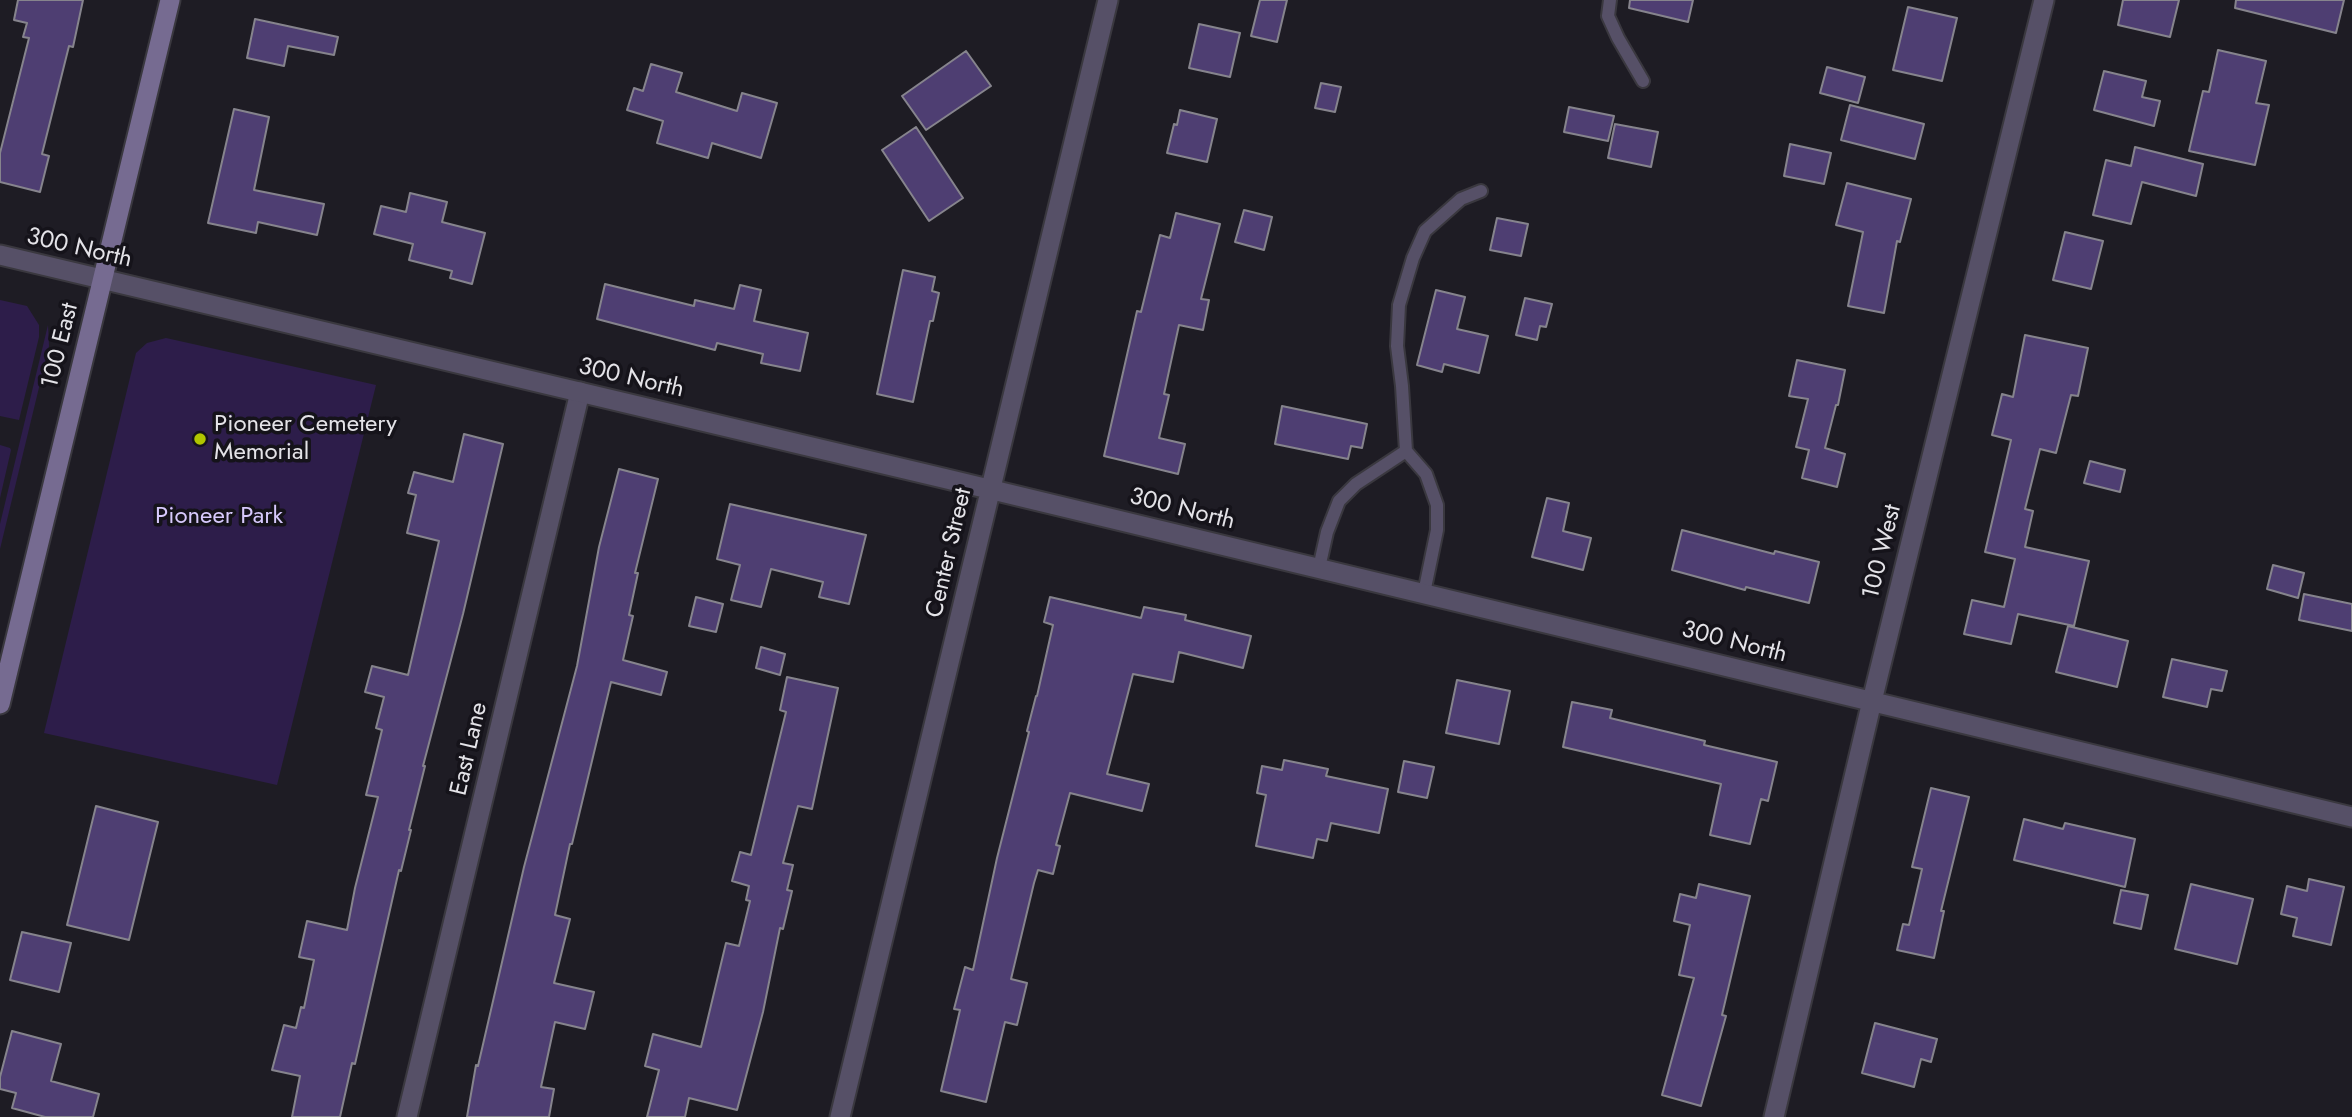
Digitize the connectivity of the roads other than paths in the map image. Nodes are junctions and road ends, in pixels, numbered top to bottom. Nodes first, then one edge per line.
1 (170, 0) edge
2 (1108, 0) edge
3 (1610, 0) edge
4 (2044, 0) edge
5 (1643, 81) dead end
6 (1481, 191) dead end
7 (0, 255) edge
8 (103, 279) junction
9 (580, 392) junction
10 (1406, 452) junction
11 (990, 489) junction
12 (1319, 568) junction
13 (1424, 593) junction
14 (1, 698) edge
15 (1872, 701) junction
16 (2352, 817) edge
17 (407, 1117) edge
18 (840, 1117) edge
19 (1774, 1117) edge

1 - 8 main road, 100 East
2 - 11 street, Center Street
3 - 5 lane
4 - 15 street, 100 West
6 - 10 lane
7 - 8 street, 300 North
8 - 9 street, 300 North
8 - 14 main road, 100 East
9 - 11 street, 300 North
9 - 17 street, East Lane
10 - 12 lane
10 - 13 lane
11 - 12 street, 300 North
11 - 18 street, Center Street
12 - 13 street, 300 North
13 - 15 street, 300 North
15 - 16 street, 300 North
15 - 19 street, 100 West

